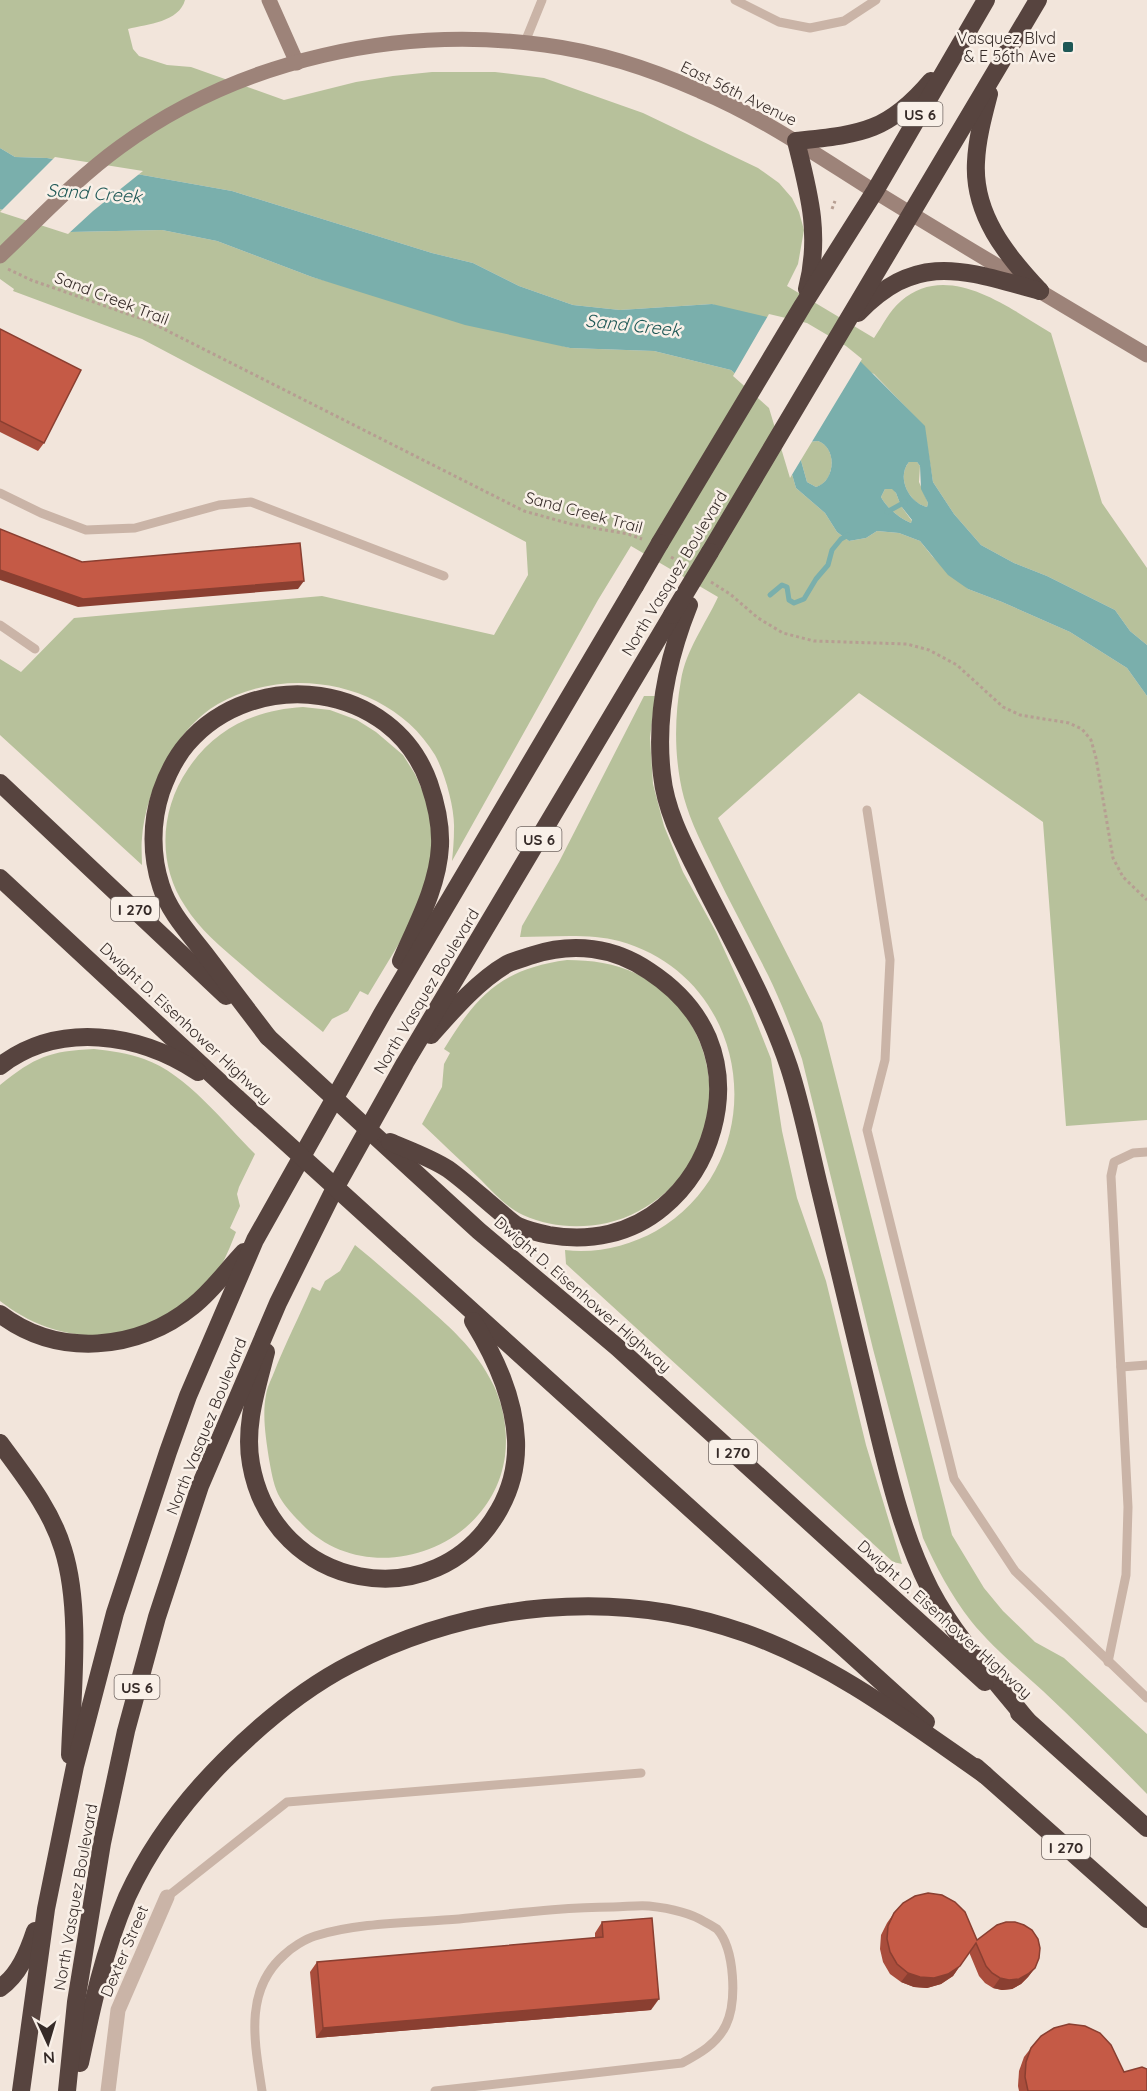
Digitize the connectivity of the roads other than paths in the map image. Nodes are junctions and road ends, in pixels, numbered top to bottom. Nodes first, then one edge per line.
1 (269, 0) edge
2 (542, 0) edge
3 (735, 0) edge
4 (876, 0) edge
5 (986, 0) edge
6 (1038, 0) edge
7 (964, 36) junction
8 (525, 42) junction
9 (297, 63) junction
10 (993, 77) junction
11 (796, 141) junction
12 (874, 191) junction
13 (910, 213) junction
14 (0, 256) edge
15 (1040, 291) junction
16 (803, 304) junction
17 (838, 334) junction
18 (1147, 355) edge
19 (0, 493) edge
20 (710, 552) junction
21 (444, 576) dead end
22 (0, 625) edge
23 (35, 649) dead end
24 (0, 783) edge
25 (867, 810) dead end
26 (0, 878) edge
27 (381, 1014) junction
28 (268, 1037) junction
29 (405, 1063) junction
30 (0, 1066) edge
31 (237, 1098) junction
32 (372, 1133) junction
33 (1147, 1152) edge
34 (255, 1240) junction
35 (278, 1303) junction
36 (465, 1306) junction
37 (0, 1314) edge
38 (1147, 1365) edge
39 (1121, 1367) junction
40 (0, 1443) edge
41 (1108, 1662) junction
42 (1147, 1698) edge
43 (1027, 1720) junction
44 (641, 1773) dead end
45 (985, 1775) junction
46 (69, 1791) junction
47 (1147, 1828) edge
48 (49, 1889) junction
49 (167, 1897) joint
50 (1147, 1919) edge
51 (0, 1988) edge
52 (21, 2091) edge
53 (67, 2091) edge
54 (74, 2091) edge
55 (108, 2091) edge
56 (262, 2091) edge
57 (435, 2091) edge

1 - 9 main road
2 - 8 lane
3 - 4 lane
5 - 7 highway, North Vasquez Boulevard / US 6
6 - 10 highway, North Vasquez Boulevard / US 6
7 - 11 highway
7 - 12 highway, North Vasquez Boulevard / US 6
8 - 9 main road, East 56th Avenue
8 - 11 main road, East 56th Avenue
9 - 14 main road, East 56th Avenue
10 - 13 highway, North Vasquez Boulevard / US 6
10 - 15 highway
11 - 12 main road, East 56th Avenue
11 - 16 highway
12 - 13 main road, East 56th Avenue
12 - 16 highway, North Vasquez Boulevard / US 6
13 - 15 main road, East 56th Avenue
13 - 17 highway, North Vasquez Boulevard / US 6
15 - 17 highway
15 - 18 main road, East 56th Avenue
16 - 27 highway, North Vasquez Boulevard / US 6, bridge
17 - 20 highway, North Vasquez Boulevard / US 6
19 - 21 lane
20 - 29 highway, North Vasquez Boulevard / US 6, bridge
20 - 43 highway, bridge
22 - 23 lane
24 - 28 highway, Dwight D. Eisenhower Highway / I 270
25 - 41 lane
26 - 31 highway, Dwight D. Eisenhower Highway / I 270
27 - 28 highway
27 - 34 highway, North Vasquez Boulevard / US 6
28 - 32 highway, Dwight D. Eisenhower Highway / I 270, bridge
29 - 32 highway
29 - 35 highway, North Vasquez Boulevard / US 6
30 - 31 highway
31 - 36 highway, Dwight D. Eisenhower Highway / I 270, bridge
32 - 43 highway, Dwight D. Eisenhower Highway / I 270
33 - 39 lane
34 - 37 highway
34 - 46 highway, North Vasquez Boulevard / US 6
35 - 36 highway
35 - 53 highway, North Vasquez Boulevard / US 6
36 - 45 highway, Dwight D. Eisenhower Highway / I 270
38 - 39 lane
39 - 41 lane
40 - 46 highway
41 - 42 lane
43 - 47 highway, Dwight D. Eisenhower Highway / I 270
44 - 49 lane
45 - 50 highway, Dwight D. Eisenhower Highway / I 270
45 - 54 highway
46 - 48 highway, North Vasquez Boulevard / US 6
48 - 51 highway
48 - 52 highway, North Vasquez Boulevard / US 6
49 - 55 street, Dexter Street
56 - 57 lane

